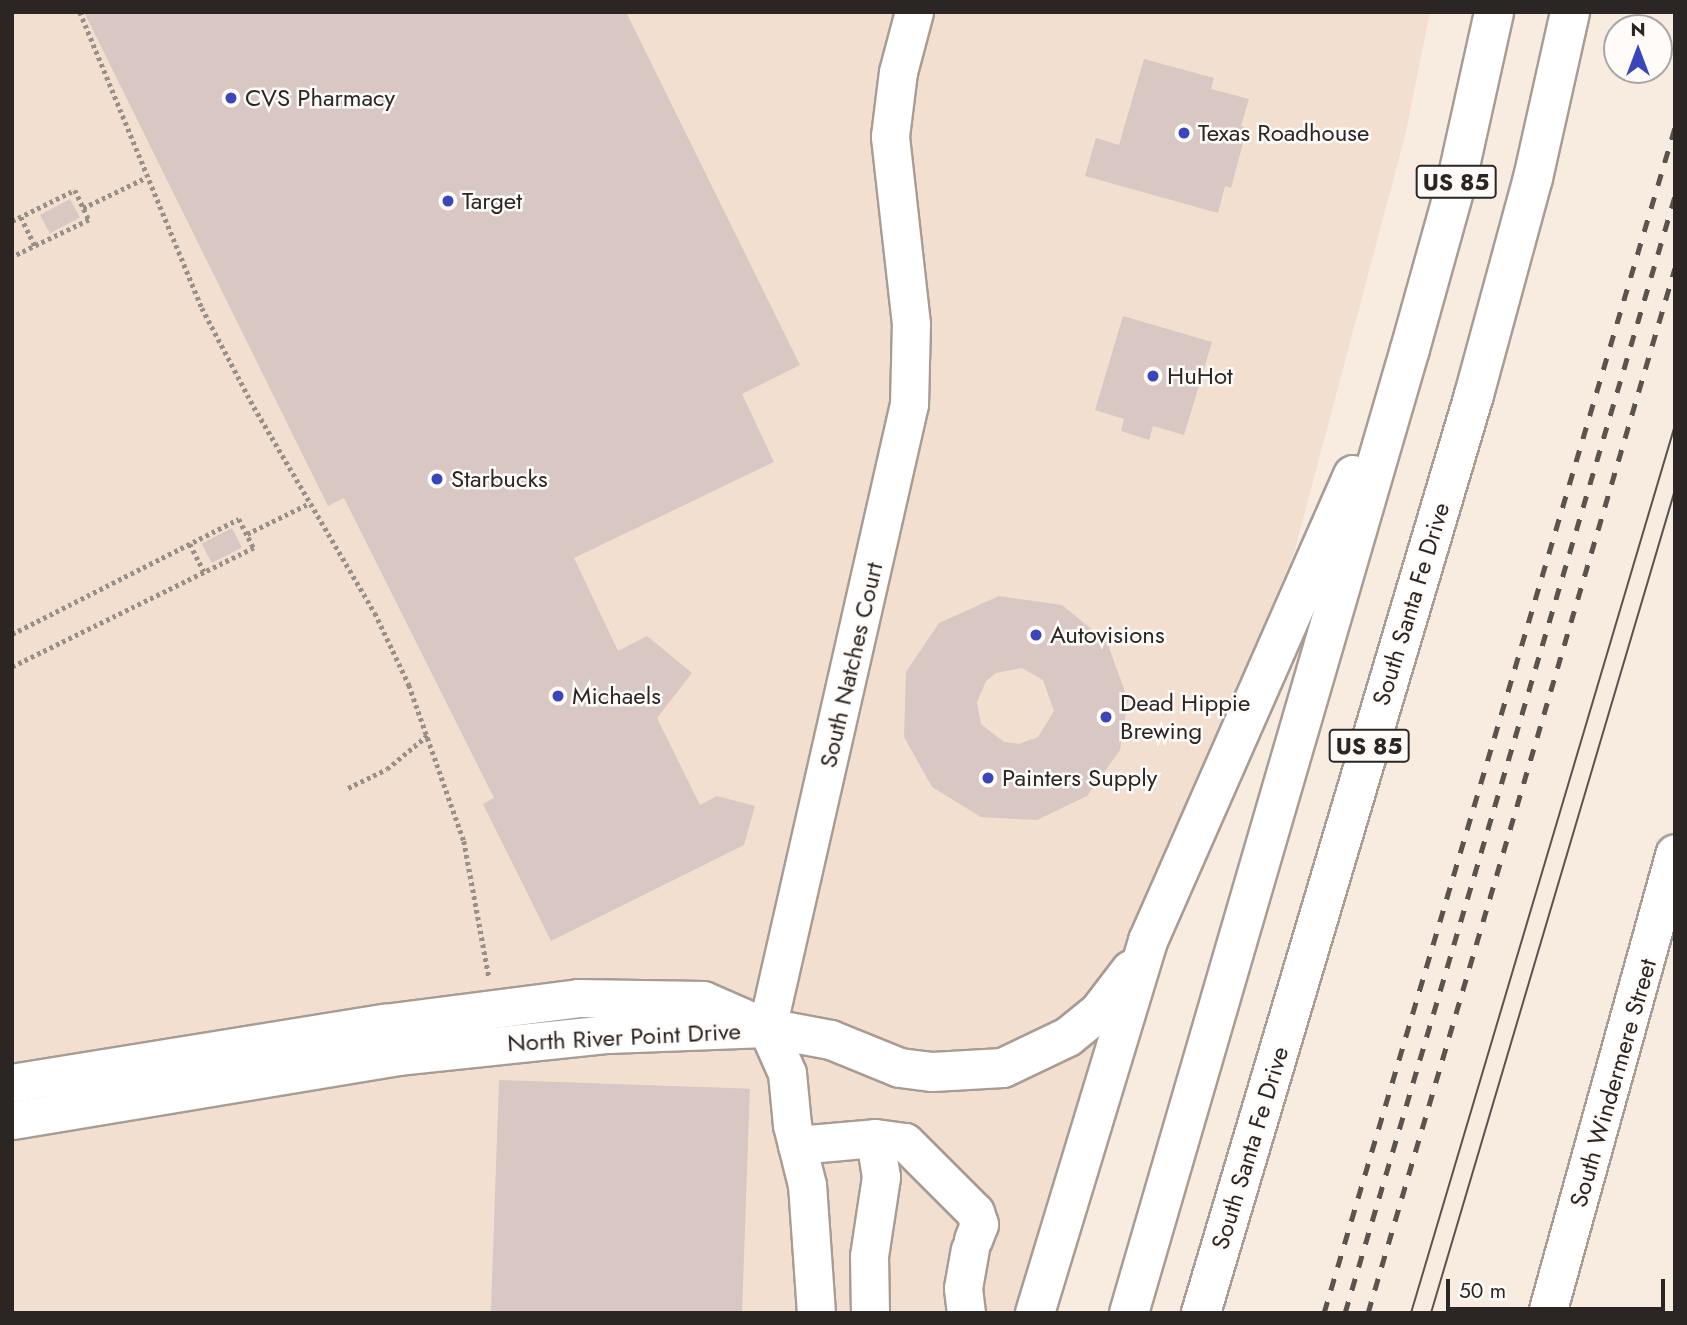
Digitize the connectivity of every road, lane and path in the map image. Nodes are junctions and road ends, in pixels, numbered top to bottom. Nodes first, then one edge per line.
1 (80, 12) edge
2 (914, 12) edge
3 (1494, 12) edge
4 (1570, 12) edge
5 (1578, 12) edge
6 (145, 178) junction
7 (1533, 178) junction
8 (83, 208) junction
9 (21, 216) junction
10 (12, 221) edge
11 (35, 246) junction
12 (12, 257) edge
13 (1410, 349) junction
14 (310, 503) junction
15 (247, 534) junction
16 (190, 544) junction
17 (204, 572) junction
18 (12, 634) edge
19 (12, 667) edge
20 (429, 734) junction
21 (348, 788) dead end
22 (1675, 853) edge
23 (1148, 941) junction
24 (489, 978) dead end
25 (767, 1028) junction
26 (12, 1083) edge
27 (12, 1120) edge
28 (875, 1138) junction
29 (797, 1145) junction
30 (869, 1256) junction
31 (965, 1311) edge
32 (816, 1313) edge
33 (852, 1313) edge
34 (870, 1313) edge
35 (1035, 1313) edge
36 (1129, 1313) edge
37 (1201, 1313) edge
38 (1546, 1313) edge

1 - 6 path
2 - 25 street, South Natches Court
3 - 13 highway, US 85
4 - 7 highway, South Santa Fe Drive / US 85
5 - 7 highway
6 - 8 path
6 - 14 path
7 - 37 highway, South Santa Fe Drive / US 85
8 - 9 path
8 - 11 path
9 - 10 path
9 - 11 path
11 - 12 path
13 - 23 highway
13 - 36 highway, US 85
14 - 15 path
14 - 20 path
15 - 16 path
15 - 17 path
16 - 17 path
16 - 18 path
17 - 19 path
20 - 21 path
20 - 24 path
22 - 38 street, South Windermere Street
23 - 25 highway
23 - 35 highway
25 - 26 street, North River Point Drive
25 - 27 street, North River Point Drive
25 - 29 street
28 - 29 street
28 - 30 street
28 - 31 street
29 - 32 street
30 - 33 street
30 - 34 street

